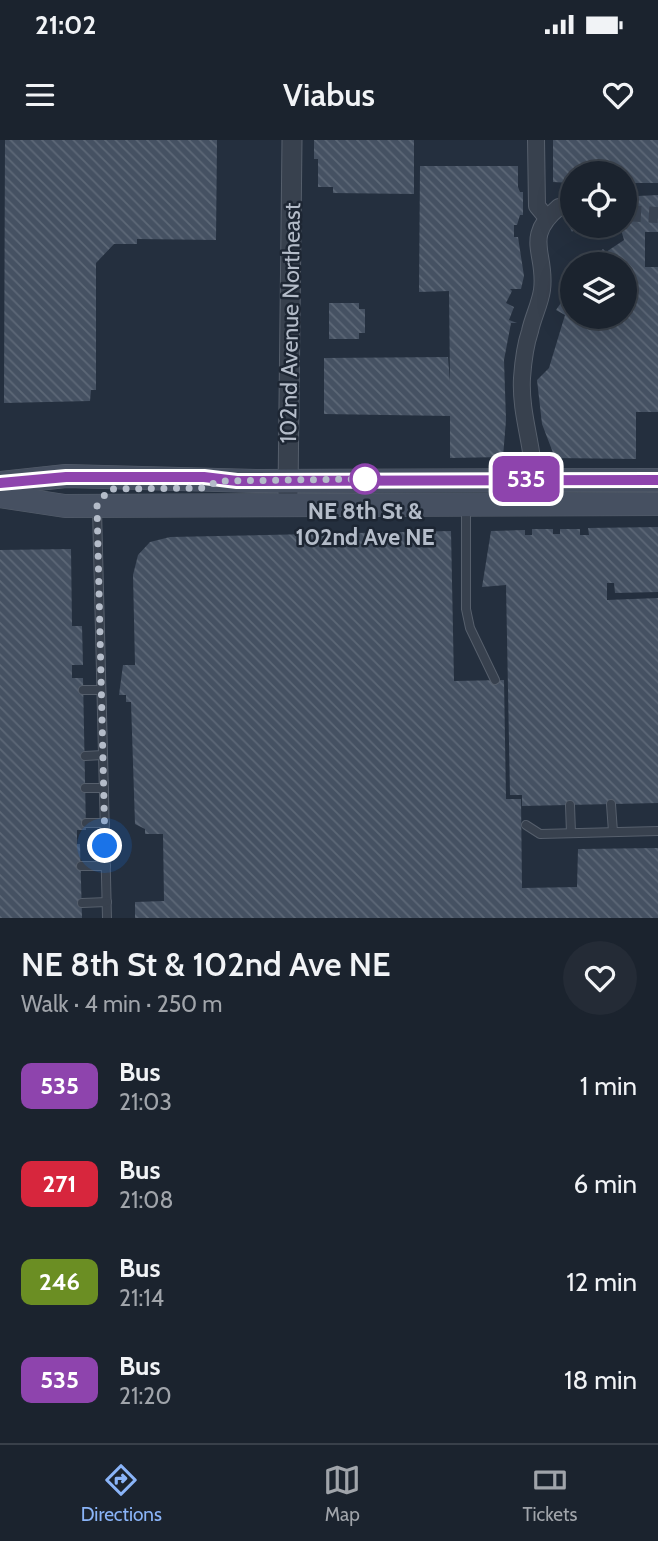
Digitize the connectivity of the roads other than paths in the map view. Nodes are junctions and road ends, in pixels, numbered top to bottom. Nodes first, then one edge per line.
1 (292, 140) edge
2 (536, 140) edge
3 (534, 479) junction
4 (288, 480) junction
5 (658, 480) edge
6 (218, 481) junction
7 (0, 483) edge
8 (0, 496) edge
9 (466, 503) junction
10 (658, 504) edge
11 (288, 505) junction
12 (97, 506) junction
13 (495, 680) dead end
14 (83, 690) dead end
15 (101, 690) junction
16 (103, 755) junction
17 (85, 756) dead end
18 (85, 788) dead end
19 (104, 788) junction
20 (611, 804) dead end
21 (570, 805) dead end
22 (86, 823) dead end
23 (105, 823) junction
24 (526, 825) dead end
25 (658, 831) edge
26 (613, 832) junction
27 (571, 833) junction
28 (81, 866) dead end
29 (106, 866) junction
30 (107, 902) junction
31 (82, 903) dead end
32 (107, 918) edge

1 - 4 street, 102nd Avenue Northeast
2 - 3 street
3 - 4 main road
3 - 5 main road
4 - 6 main road
4 - 11 street, 102nd Avenue Northeast
6 - 7 main road
6 - 12 main road
8 - 12 main road
9 - 10 main road
9 - 11 main road
9 - 13 lane
11 - 12 main road
12 - 15 lane
14 - 15 lane
15 - 16 lane
16 - 17 lane
16 - 19 lane
18 - 19 lane
19 - 23 lane
20 - 26 lane
21 - 27 lane
22 - 23 lane
23 - 29 lane
24 - 27 lane
25 - 26 lane
26 - 27 lane
28 - 29 lane
29 - 30 lane
30 - 31 lane
30 - 32 lane

